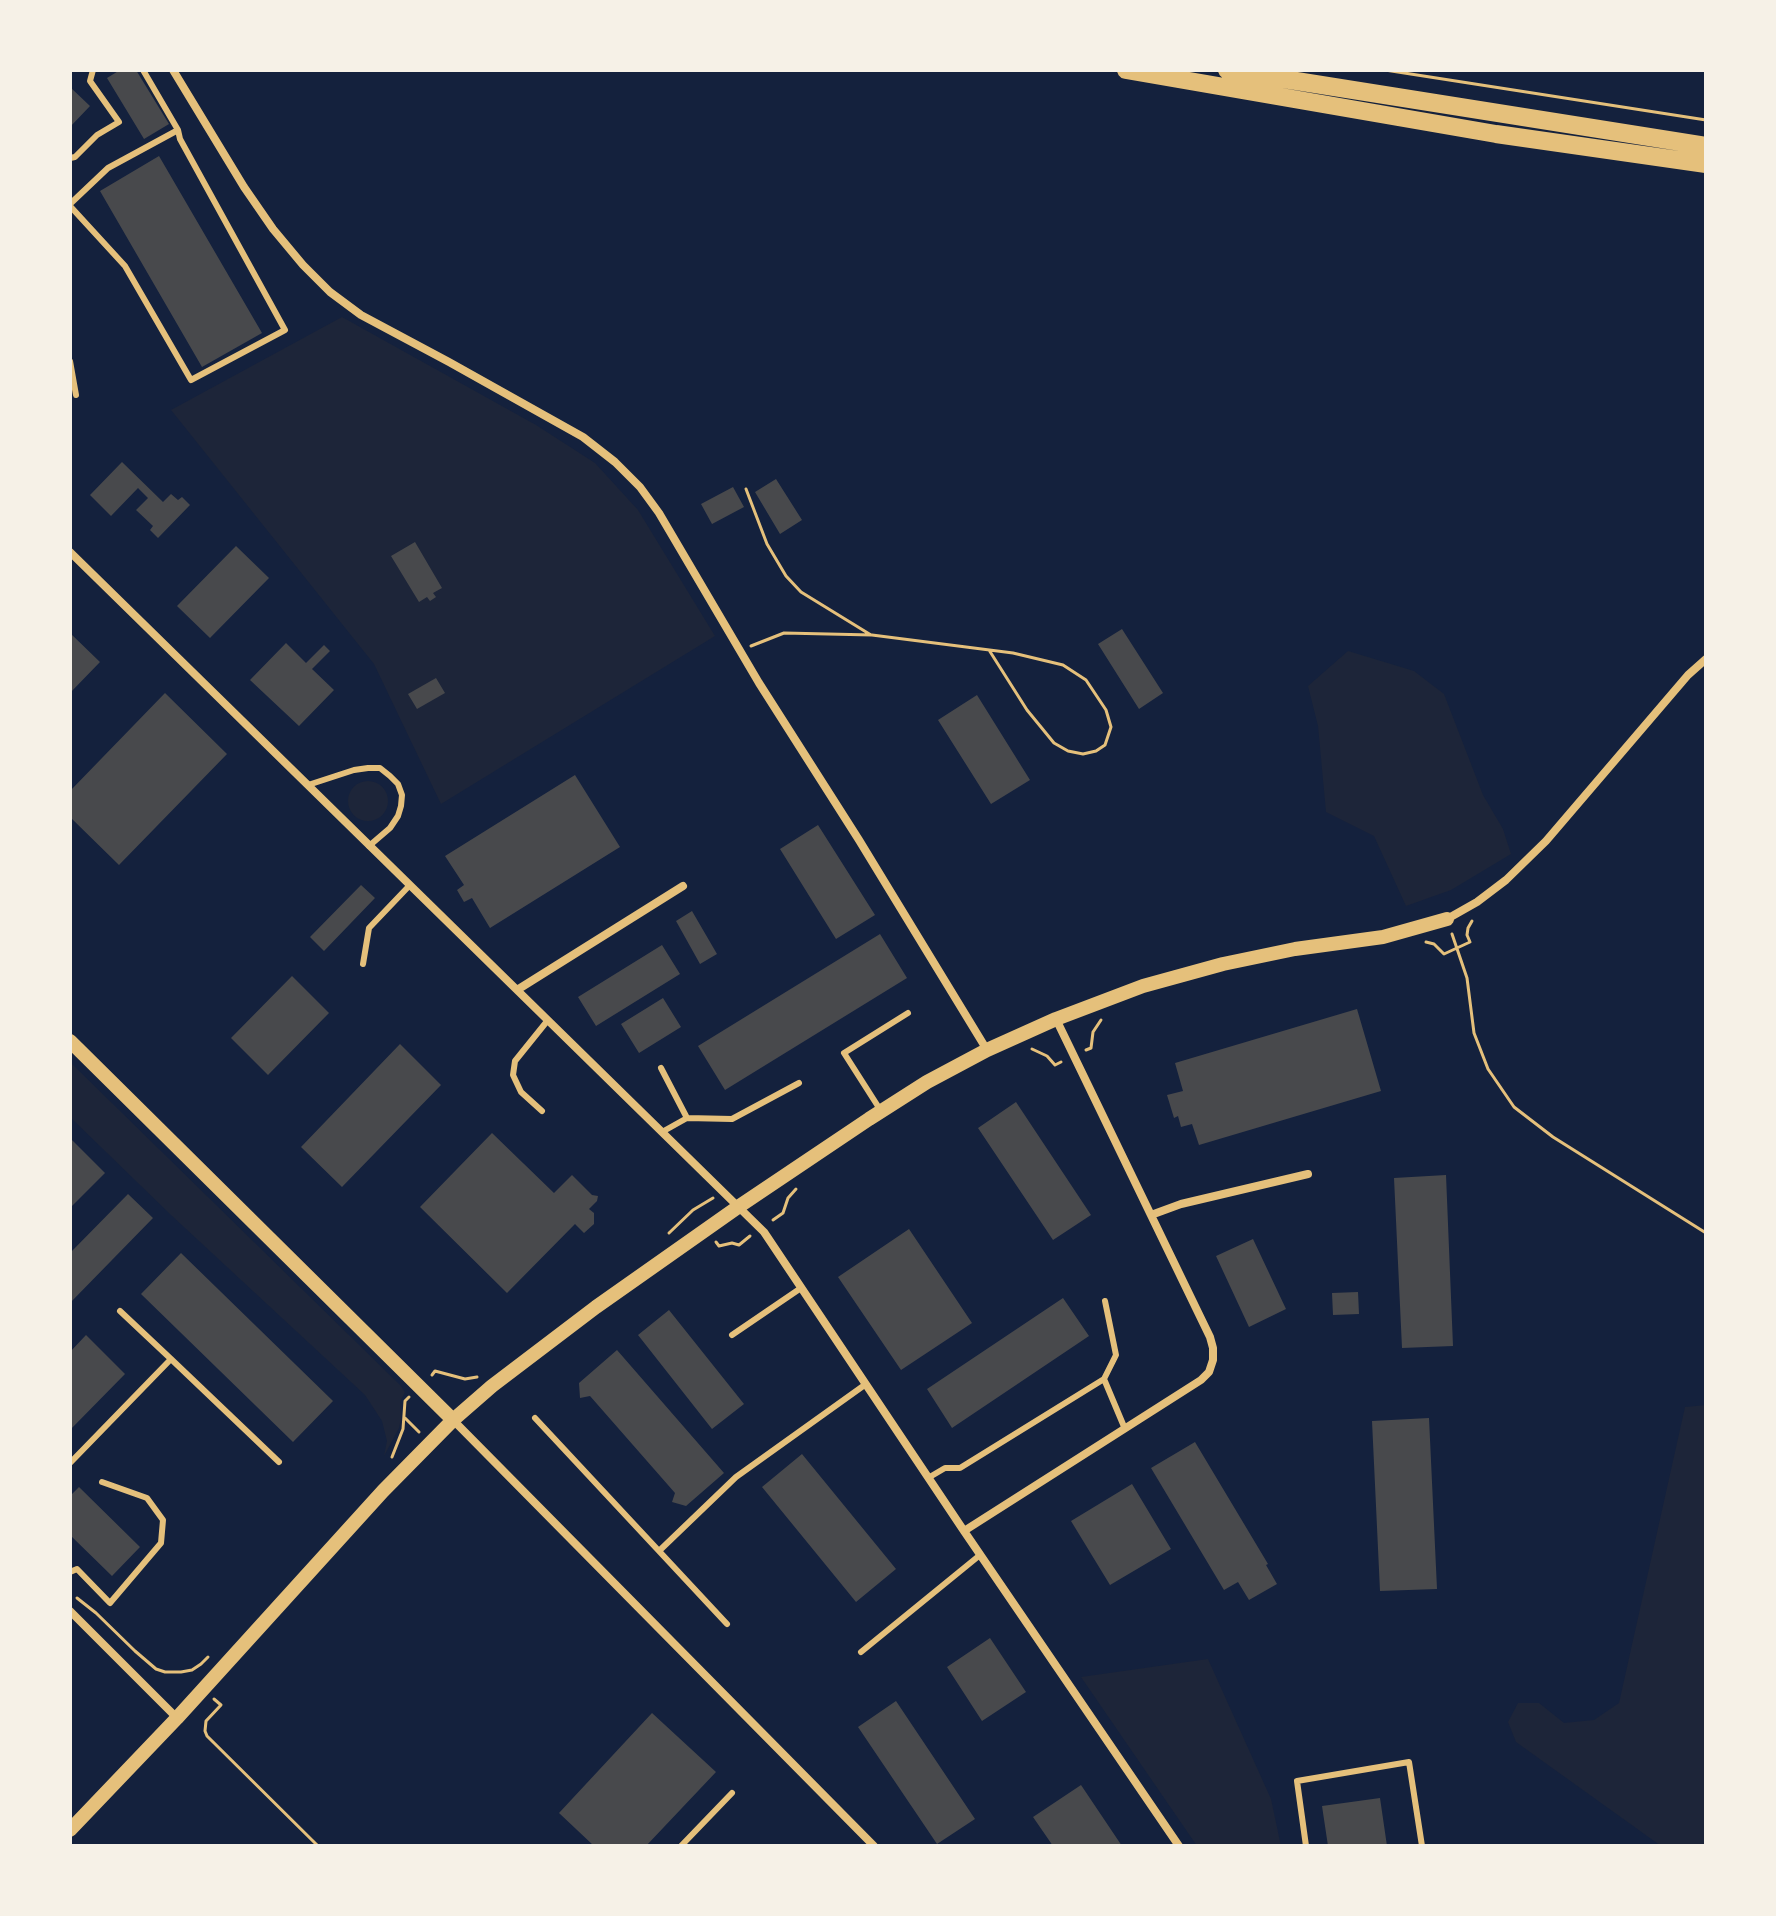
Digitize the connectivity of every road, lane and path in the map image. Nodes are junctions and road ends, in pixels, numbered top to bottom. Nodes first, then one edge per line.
1 (93, 70) edge
2 (143, 70) edge
3 (173, 70) edge
4 (1126, 70) edge
5 (1227, 70) edge
6 (1385, 70) edge
7 (1706, 120) edge
8 (178, 130) junction
9 (1706, 146) edge
10 (70, 158) edge
11 (1706, 164) edge
12 (70, 205) edge
13 (70, 361) edge
14 (76, 395) dead end
15 (746, 489) dead end
16 (70, 552) edge
17 (872, 635) junction
18 (989, 650) junction
19 (741, 651) junction
20 (1706, 659) edge
21 (308, 785) junction
22 (369, 846) junction
23 (410, 885) junction
24 (683, 886) dead end
25 (1447, 919) junction
26 (1473, 920) dead end
27 (1424, 942) dead end
28 (1457, 948) junction
29 (363, 964) dead end
30 (517, 990) junction
31 (908, 1013) dead end
32 (1106, 1016) dead end
33 (1056, 1019) junction
34 (548, 1020) junction
35 (70, 1041) edge
36 (987, 1050) junction
37 (1022, 1051) dead end
38 (1074, 1056) junction
39 (661, 1068) dead end
40 (799, 1083) dead end
41 (542, 1111) dead end
42 (882, 1111) junction
43 (687, 1118) junction
44 (662, 1132) junction
45 (1308, 1174) dead end
46 (796, 1190) dead end
47 (723, 1192) junction
48 (738, 1207) junction
49 (693, 1210) junction
50 (1151, 1215) junction
51 (707, 1229) junction
52 (760, 1229) junction
53 (1706, 1233) edge
54 (668, 1235) dead end
55 (801, 1288) junction
56 (1105, 1301) dead end
57 (120, 1311) dead end
58 (732, 1335) dead end
59 (171, 1359) junction
60 (476, 1377) dead end
61 (1104, 1379) junction
62 (866, 1384) junction
63 (419, 1386) junction
64 (405, 1418) junction
65 (535, 1418) dead end
66 (453, 1420) junction
67 (1125, 1429) junction
68 (430, 1442) junction
69 (279, 1462) dead end
70 (388, 1462) dead end
71 (70, 1463) edge
72 (928, 1478) junction
73 (102, 1482) dead end
74 (964, 1531) junction
75 (659, 1551) junction
76 (980, 1555) junction
77 (70, 1572) edge
78 (70, 1597) edge
79 (70, 1611) edge
80 (727, 1624) dead end
81 (212, 1652) dead end
82 (861, 1652) dead end
83 (186, 1671) junction
84 (203, 1689) junction
85 (177, 1718) junction
86 (732, 1793) dead end
87 (70, 1830) edge
88 (318, 1846) edge
89 (681, 1846) edge
90 (874, 1846) edge
91 (1179, 1846) edge
92 (1306, 1846) edge
93 (1422, 1846) edge

1 - 10 lane
2 - 8 lane
3 - 19 street
4 - 11 main road
5 - 9 main road
6 - 7 path
8 - 12 lane
8 - 12 lane
13 - 14 lane
15 - 17 path
16 - 21 street
17 - 18 path
17 - 19 path
18 - 18 path
19 - 36 street
20 - 25 street
21 - 22 street
21 - 22 lane
22 - 23 street
23 - 29 lane
23 - 30 street
24 - 30 street
25 - 28 path
25 - 33 street
26 - 28 path
27 - 28 path
28 - 53 path
30 - 34 street
31 - 42 lane
32 - 38 path
33 - 36 street
33 - 38 street
34 - 41 lane
34 - 44 street
35 - 63 street
36 - 42 street
37 - 38 path
38 - 50 street
39 - 43 lane
40 - 43 lane
42 - 48 street
43 - 44 lane
44 - 47 street
45 - 50 street
46 - 52 path
47 - 48 street
47 - 49 path
48 - 51 street
48 - 52 street
49 - 51 path
49 - 54 path
50 - 67 street
51 - 52 path
51 - 66 street
52 - 55 street
55 - 58 lane
55 - 62 street
56 - 61 lane
57 - 59 lane
59 - 69 lane
59 - 71 lane
60 - 63 path
61 - 67 lane
61 - 72 lane
62 - 72 street
62 - 75 lane
63 - 64 path
63 - 66 street
64 - 68 path
64 - 70 path
65 - 75 lane
66 - 68 street
66 - 90 street
67 - 74 street
68 - 84 street
72 - 74 street
73 - 77 lane
74 - 76 street
75 - 80 lane
76 - 82 lane
76 - 91 street
78 - 83 path
79 - 85 street
81 - 83 path
83 - 84 path
84 - 85 street
84 - 88 path
85 - 87 street
86 - 89 lane
92 - 93 lane

